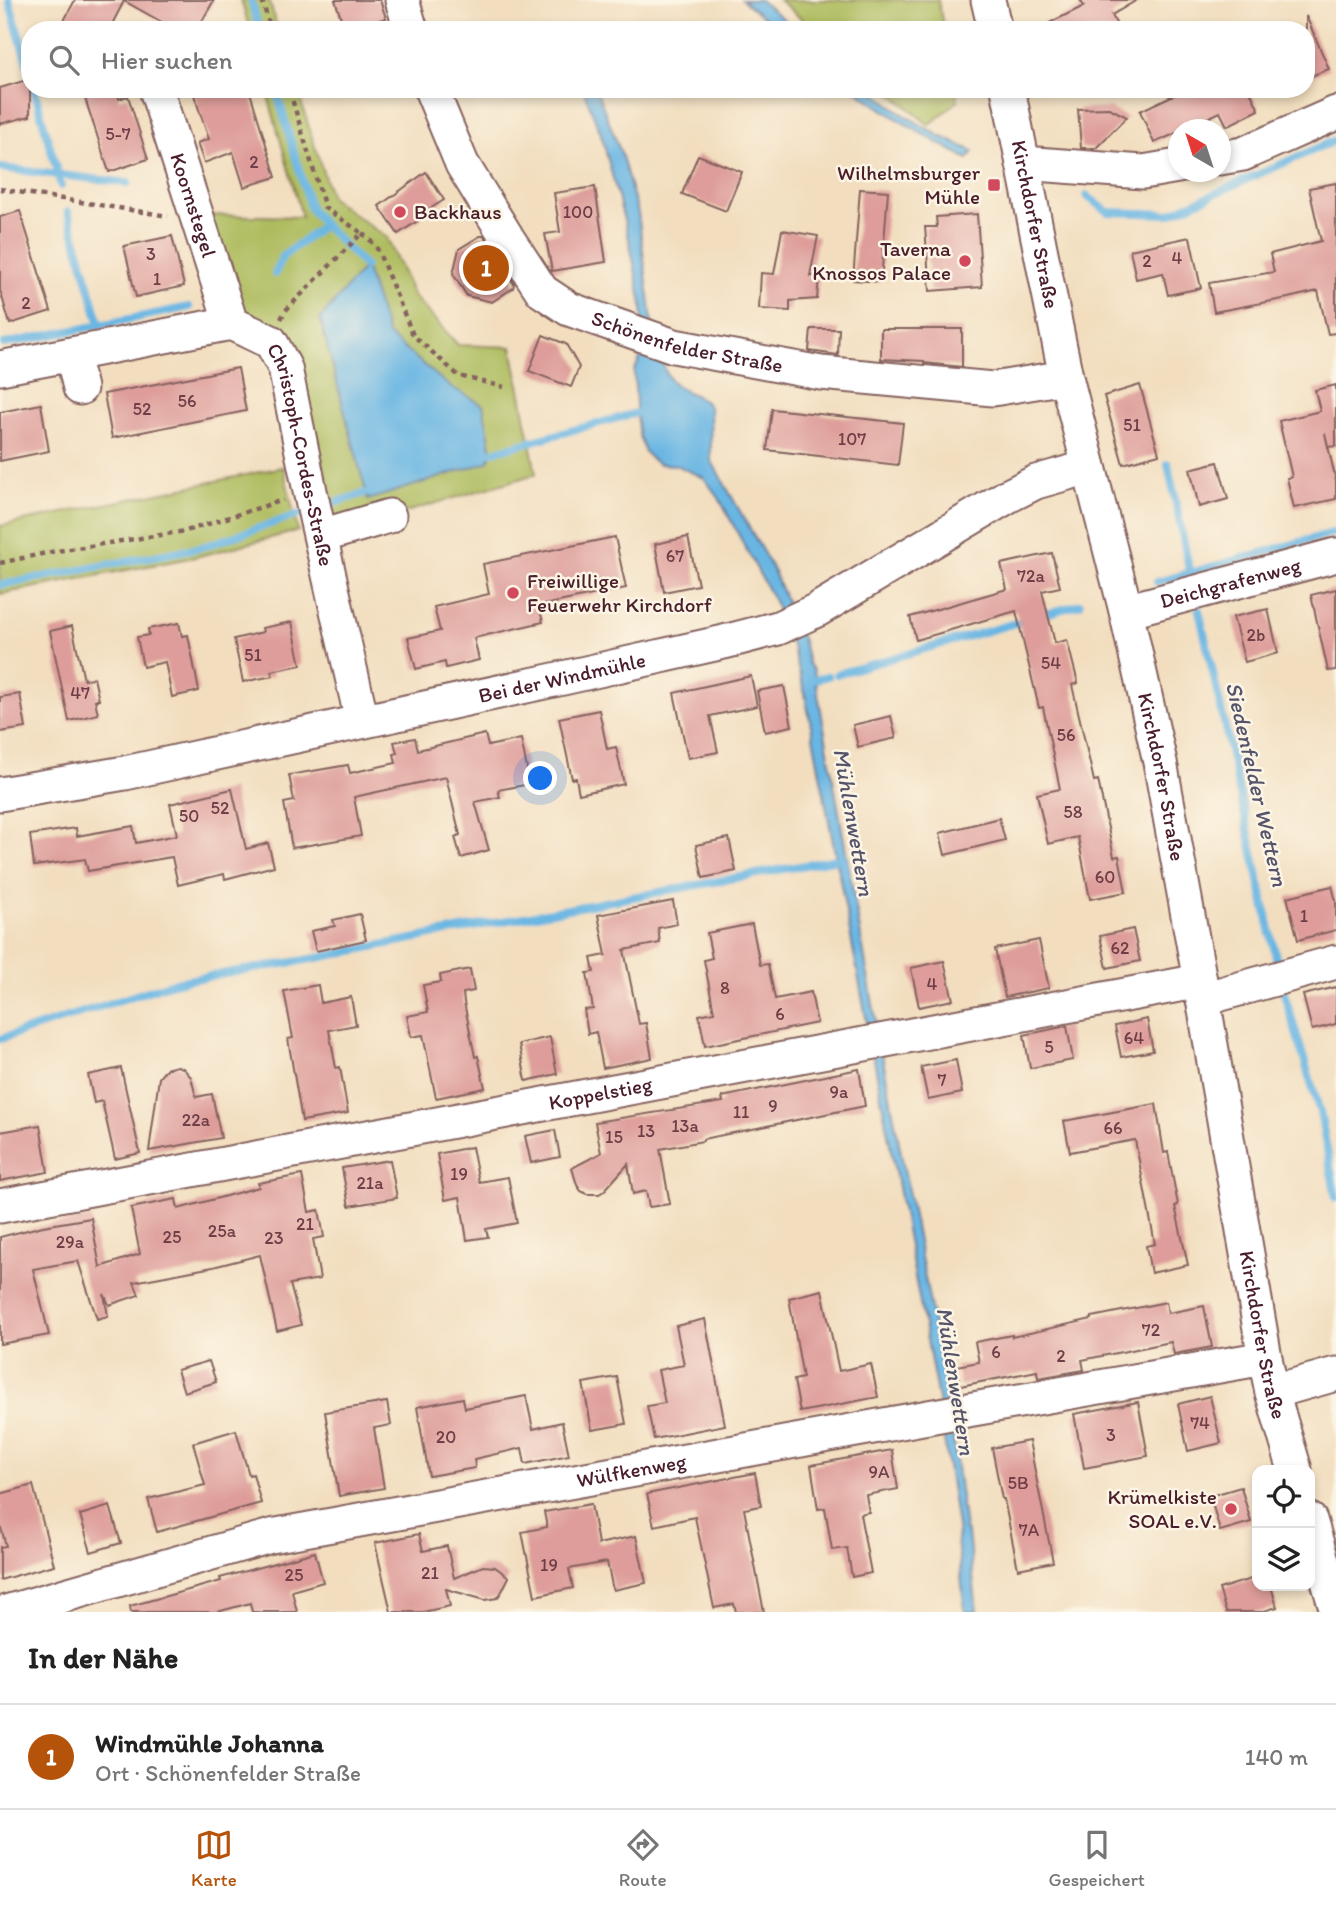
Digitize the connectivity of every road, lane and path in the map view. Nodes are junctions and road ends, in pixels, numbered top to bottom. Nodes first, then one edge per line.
1 (262, 0) edge
2 (402, 0) edge
3 (988, 0) edge
4 (268, 21) edge
5 (408, 21) edge
6 (993, 21) edge
7 (159, 98) edge
8 (292, 98) edge
9 (435, 98) edge
10 (1009, 98) edge
11 (1336, 113) edge
12 (1231, 156) edge
13 (1023, 163) junction
14 (1168, 168) edge
15 (0, 189) edge
16 (198, 220) junction
17 (362, 233) junction
18 (231, 323) junction
19 (271, 342) junction
20 (72, 354) junction
21 (0, 368) edge
22 (1066, 377) junction
23 (504, 387) dead end
24 (80, 388) dead end
25 (1089, 467) junction
26 (310, 491) junction
27 (388, 516) dead end
28 (321, 536) junction
29 (1336, 555) edge
30 (0, 563) edge
31 (1126, 611) junction
32 (362, 721) junction
33 (0, 794) edge
34 (1336, 962) edge
35 (1201, 990) junction
36 (0, 1206) edge
37 (1265, 1358) junction
38 (1336, 1374) edge
39 (1272, 1392) junction
40 (1294, 1465) edge
41 (1312, 1528) edge
42 (1336, 1608) edge
43 (6, 1612) edge

1 - 4 path
2 - 5 street
3 - 6 street
7 - 16 street, Koornstegel
8 - 17 path
9 - 22 street, Schönenfelder Straße
10 - 13 street, Kirchdorfer Straße
11 - 12 street
13 - 14 street
13 - 22 street, Kirchdorfer Straße
15 - 16 path
16 - 18 street, Koornstegel
17 - 19 path
17 - 23 path
18 - 19 street, Christoph-Cordes-Straße
18 - 20 street
19 - 26 street, Christoph-Cordes-Straße
20 - 21 street
20 - 24 street
22 - 25 street, Kirchdorfer Straße
25 - 31 street, Kirchdorfer Straße
25 - 32 street, Bei der Windmühle
26 - 28 street, Christoph-Cordes-Straße
26 - 30 path
27 - 28 street
28 - 32 street, Christoph-Cordes-Straße
29 - 31 street, Deichgrafenweg
31 - 35 street, Kirchdorfer Straße
32 - 33 street, Bei der Windmühle
34 - 35 street, Koppelstieg
35 - 36 street, Koppelstieg
35 - 37 street, Kirchdorfer Straße
37 - 39 street, Kirchdorfer Straße
37 - 43 street, Wülfkenweg
38 - 39 street
39 - 40 street, Kirchdorfer Straße
41 - 42 street

